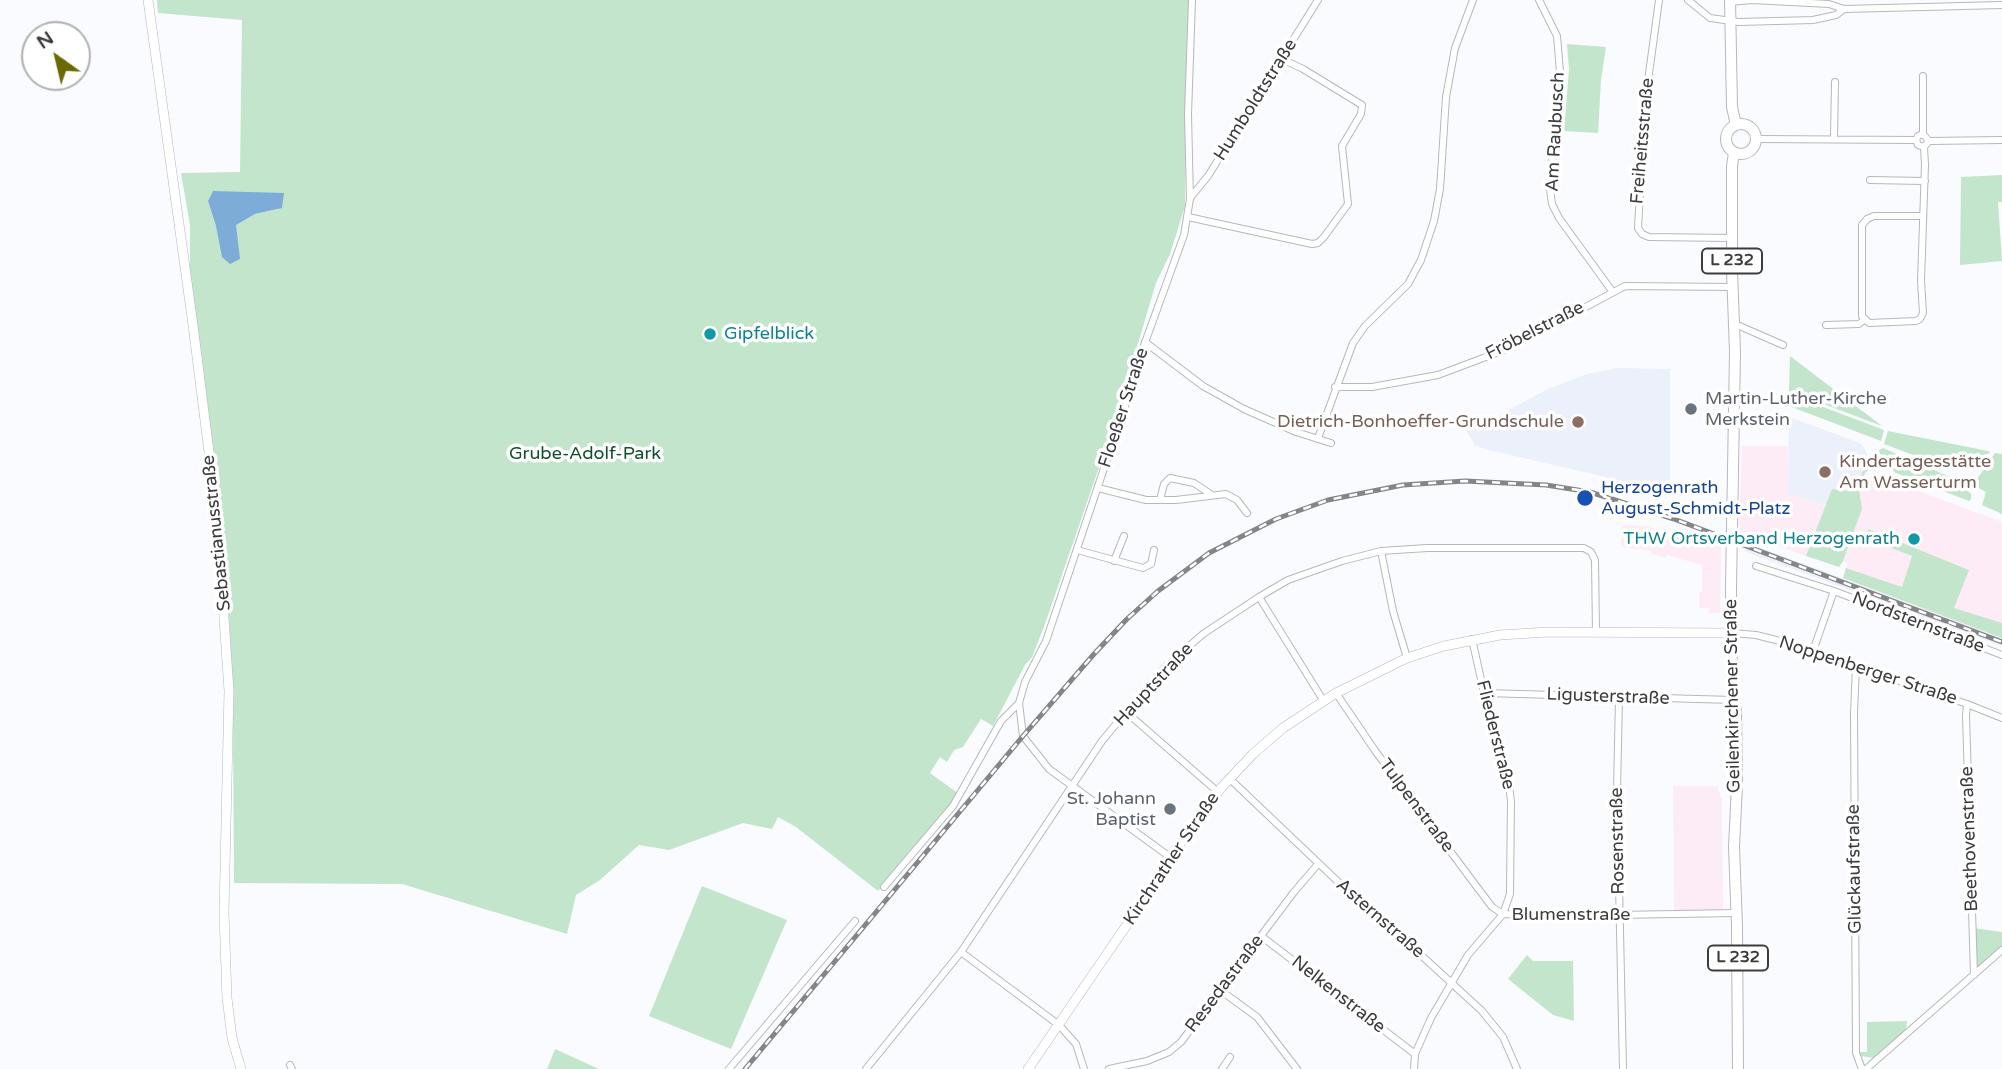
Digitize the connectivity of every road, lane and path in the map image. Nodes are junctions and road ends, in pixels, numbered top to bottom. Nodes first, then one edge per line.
1 (148, 0) edge
2 (1192, 0) edge
3 (1318, 0) edge
4 (1474, 0) edge
5 (1539, 0) edge
6 (1659, 0) edge
7 (1688, 0) edge
8 (1730, 1) edge
9 (2002, 5) edge
10 (1843, 9) junction
11 (1731, 21) junction
12 (1282, 59) junction
13 (1923, 76) dead end
14 (1835, 82) dead end
15 (1737, 125) junction
16 (1923, 134) junction
17 (1835, 138) junction
18 (1755, 139) junction
19 (1916, 140) junction
20 (2002, 140) edge
21 (1926, 144) junction
22 (1734, 153) junction
23 (1870, 180) dead end
24 (1924, 181) junction
25 (1190, 199) junction
26 (1923, 216) junction
27 (1188, 217) junction
28 (1732, 238) junction
29 (1734, 287) junction
30 (1612, 291) junction
31 (1864, 320) junction
32 (1735, 324) junction
33 (1826, 326) dead end
34 (1145, 342) junction
35 (1783, 345) dead end
36 (1335, 387) junction
37 (1318, 438) junction
38 (1331, 443) dead end
39 (1098, 488) junction
40 (1212, 495) junction
41 (1160, 500) junction
42 (1247, 513) dead end
43 (1124, 536) dead end
44 (1077, 550) junction
45 (1154, 550) dead end
46 (1381, 551) junction
47 (1114, 561) junction
48 (1756, 566) dead end
49 (1833, 592) junction
50 (1259, 597) junction
51 (1596, 632) junction
52 (1732, 633) junction
53 (1472, 639) junction
54 (1813, 651) junction
55 (2002, 655) edge
56 (1407, 658) junction
57 (1856, 667) junction
58 (1336, 693) junction
59 (1484, 693) junction
60 (1619, 698) junction
61 (1733, 700) junction
62 (1323, 701) junction
63 (1020, 703) junction
64 (1968, 704) junction
65 (1126, 712) junction
66 (2002, 718) edge
67 (1230, 778) junction
68 (1072, 787) junction
69 (1218, 792) junction
70 (1170, 857) junction
71 (1318, 864) junction
72 (884, 887) dead end
73 (1736, 913) junction
74 (1503, 914) junction
75 (1620, 916) junction
76 (855, 921) dead end
77 (1261, 936) junction
78 (2002, 950) edge
79 (961, 952) junction
80 (1974, 975) junction
81 (1453, 984) junction
82 (1220, 990) junction
83 (1059, 1025) junction
84 (1415, 1054) junction
85 (1230, 1057) dead end
86 (241, 1069) edge
87 (729, 1069) edge
88 (866, 1069) edge
89 (1028, 1069) edge
90 (1084, 1069) edge
91 (1109, 1069) edge
92 (1222, 1069) edge
93 (1297, 1069) edge
94 (1414, 1069) edge
95 (1517, 1069) edge
96 (1623, 1069) edge
97 (1738, 1069) edge
98 (1864, 1069) edge

1 - 86 street, Sebastianusstraße
2 - 25 street, Floeßer Straße
3 - 12 street, Humboldtstraße
4 - 36 street
5 - 30 street, Am Raubusch
6 - 28 street, Freiheitsstraße
7 - 11 street
8 - 10 street
8 - 11 main road, L 232
9 - 10 street
10 - 11 street
11 - 15 main road, L 232
12 - 25 street, Humboldtstraße
12 - 27 street
13 - 16 street
14 - 17 street
15 - 18 main road
15 - 22 main road, L 232
16 - 19 street
16 - 21 street
17 - 18 street
17 - 19 street
18 - 22 main road
19 - 21 street
20 - 21 street
21 - 24 street
22 - 28 main road, Geilenkirchener Straße / L 232
23 - 24 street
24 - 26 street
25 - 27 street, Floeßer Straße
26 - 31 street
26 - 31 street
27 - 34 street, Floeßer Straße
28 - 29 main road, Geilenkirchener Straße / L 232
29 - 30 street, Fröbelstraße
29 - 32 main road, Geilenkirchener Straße / L 232
30 - 36 street, Fröbelstraße
31 - 33 street
32 - 35 street
32 - 52 main road, Geilenkirchener Straße / L 232
34 - 37 street
34 - 39 street, Floeßer Straße
36 - 37 street
37 - 38 street
39 - 41 street
39 - 44 street, Floeßer Straße
40 - 41 street
40 - 41 street
40 - 42 street
43 - 47 street
44 - 47 street
44 - 63 street, Floeßer Straße
45 - 47 street
46 - 50 street, Hauptstraße
46 - 51 street, Hauptstraße
46 - 56 street
48 - 49 street, Nordsternstraße
49 - 54 street, Nordsternstraße
49 - 55 street, Nordsternstraße
50 - 62 street
50 - 65 street, Hauptstraße
51 - 52 street, Kirchrather Straße
51 - 53 street, Kirchrather Straße
52 - 54 street, Noppenberger Straße
52 - 61 main road, Geilenkirchener Straße / L 232
53 - 56 street, Kirchrather Straße
53 - 59 street, Fliederstraße
54 - 57 street, Noppenberger Straße
56 - 58 street, Kirchrather Straße
57 - 64 street, Noppenberger Straße
57 - 98 street, Glückaufstraße
58 - 62 street, Kirchrather Straße
58 - 74 street, Tulpenstraße
59 - 60 street, Ligusterstraße
59 - 74 street, Fliederstraße
60 - 61 street, Ligusterstraße
60 - 75 street, Rosenstraße
61 - 73 main road, Geilenkirchener Straße / L 232
62 - 67 street, Kirchrather Straße
63 - 68 street, Floeßer Straße
63 - 72 street
64 - 66 street, Noppenberger Straße
64 - 80 street, Beethovenstraße
65 - 68 street, Hauptstraße
65 - 69 street
67 - 69 street, Kirchrather Straße
67 - 71 street, Asternstraße
68 - 70 street, Floeßer Straße
68 - 79 street, Hauptstraße
69 - 70 street, Kirchrather Straße
70 - 83 street, Kirchrather Straße
71 - 77 street, Resedastraße
71 - 81 street, Asternstraße
73 - 75 street, Blumenstraße
73 - 97 main road, Geilenkirchener Straße / L 232
74 - 75 street, Blumenstraße
74 - 81 street, Blumenstraße
75 - 96 street, Rosenstraße
76 - 87 street
77 - 82 street, Resedastraße
77 - 84 street, Nelkenstraße
78 - 80 street
79 - 83 street
79 - 88 street, Hauptstraße
80 - 98 street
81 - 84 street, Blumenstraße
81 - 95 street, Asternstraße
82 - 91 street, Resedastraße
82 - 93 street
83 - 89 street, Kirchrather Straße
83 - 90 street
84 - 94 street, Blumenstraße
85 - 92 street

